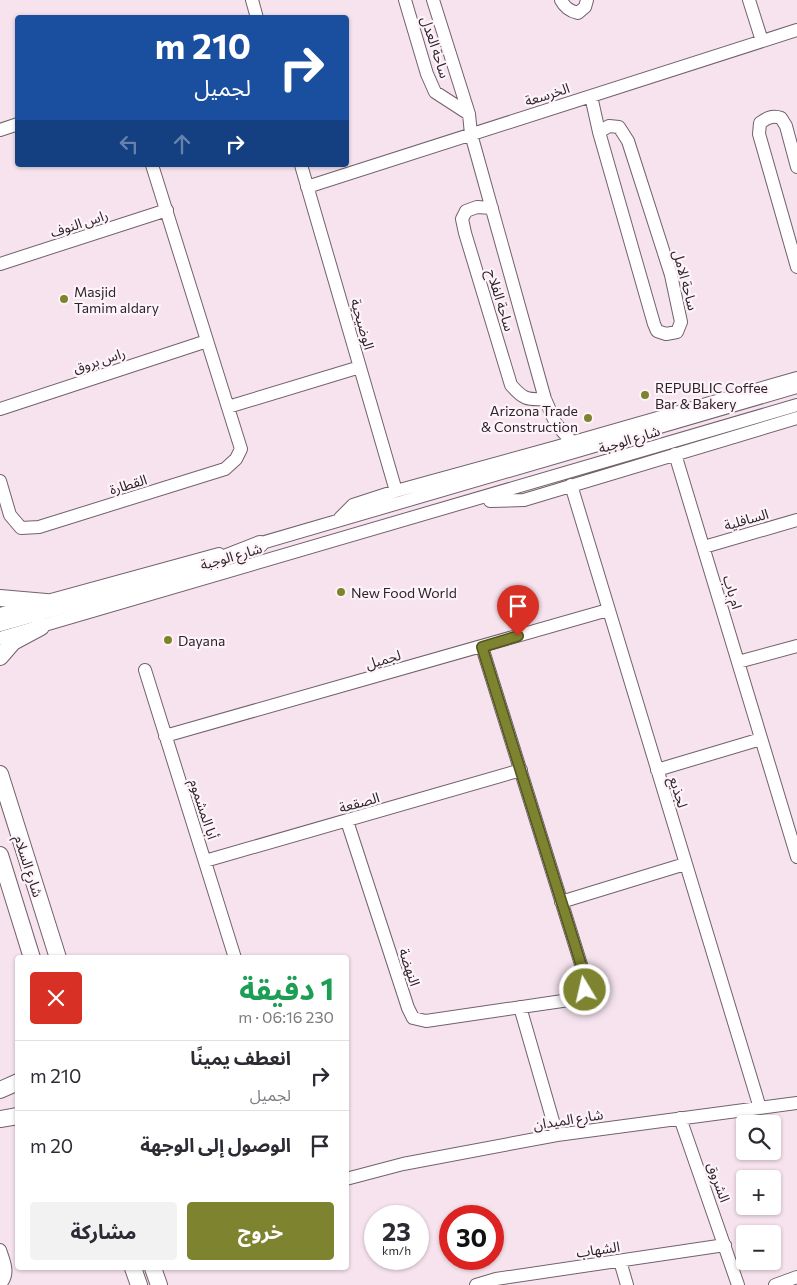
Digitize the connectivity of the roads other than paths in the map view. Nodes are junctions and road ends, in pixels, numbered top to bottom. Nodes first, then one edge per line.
1 (252, 0) edge
2 (406, 0) edge
3 (433, 0) edge
4 (561, 0) edge
5 (587, 0) edge
6 (748, 0) edge
7 (256, 15) edge
8 (797, 30) edge
9 (762, 41) junction
10 (591, 96) junction
11 (469, 114) junction
12 (15, 125) edge
13 (0, 130) edge
14 (599, 132) junction
15 (471, 134) junction
16 (153, 167) edge
17 (301, 167) edge
18 (797, 167) edge
19 (307, 187) junction
20 (492, 208) junction
21 (166, 210) junction
22 (0, 264) edge
23 (797, 267) edge
24 (207, 341) junction
25 (360, 367) junction
26 (797, 378) edge
27 (797, 387) edge
28 (545, 399) junction
29 (797, 405) edge
30 (228, 407) junction
31 (0, 409) edge
32 (552, 417) junction
33 (797, 418) edge
34 (572, 442) junction
35 (547, 450) junction
36 (675, 454) junction
37 (0, 481) edge
38 (572, 485) junction
39 (396, 491) junction
40 (470, 502) junction
41 (339, 520) junction
42 (797, 520) edge
43 (260, 544) junction
44 (704, 547) junction
45 (0, 598) edge
46 (46, 602) junction
47 (608, 610) junction
48 (0, 614) edge
49 (0, 623) edge
50 (41, 627) junction
51 (0, 638) edge
52 (797, 646) edge
53 (482, 647) junction
54 (0, 657) edge
55 (738, 662) junction
56 (145, 670) dead end
57 (165, 736) junction
58 (761, 739) junction
59 (521, 770) junction
60 (657, 770) junction
61 (1, 778) edge
62 (347, 821) junction
63 (794, 838) edge
64 (0, 855) edge
65 (797, 856) edge
66 (205, 861) junction
67 (686, 864) junction
68 (561, 902) junction
69 (31, 955) edge
70 (57, 955) edge
71 (234, 955) edge
72 (520, 1008) junction
73 (15, 1083) edge
74 (0, 1090) edge
75 (15, 1091) edge
76 (0, 1095) edge
77 (797, 1103) edge
78 (760, 1108) junction
79 (15, 1111) edge
80 (15, 1116) edge
81 (0, 1117) edge
82 (680, 1118) junction
83 (557, 1135) junction
84 (349, 1178) edge
85 (725, 1245) junction
86 (0, 1250) edge
87 (620, 1261) junction
88 (134, 1270) edge
89 (154, 1270) edge
90 (797, 1277) edge
91 (497, 1282) edge
92 (0, 1284) edge
93 (139, 1285) edge
94 (159, 1285) edge
95 (476, 1285) edge
96 (627, 1285) edge
97 (738, 1285) edge
98 (775, 1285) edge

1 - 7 street
2 - 11 street, ساحة العدل
3 - 11 street, ساحة العدل
4 - 5 street
6 - 9 street
8 - 9 street, الخرسعة
9 - 10 street, الخرسعة
10 - 14 street, ساحة الامل
10 - 15 street, الخرسعة
11 - 15 street, ساحة العدل
12 - 13 street
14 - 14 street, ساحة الامل
15 - 19 street, الخرسعة
15 - 20 street, ساحة الفلاح
16 - 21 street, القطارة
17 - 19 street, الوضيحية
18 - 23 street
19 - 25 street, الوضيحية
20 - 28 street, ساحة الفلاح
20 - 28 street, ساحة الفلاح
21 - 22 street, راس النوف
21 - 24 street, القطارة
24 - 30 street, القطارة
24 - 31 street, راس بروق
25 - 30 street
25 - 39 street, الوضيحية
26 - 34 street, شارع الوجبة
27 - 41 street, شارع الوجبة
28 - 32 street, ساحة الفلاح
29 - 40 street, شارع الوجبة
30 - 37 street, القطارة
32 - 34 street, ساحة الفلاح
32 - 35 street, ساحة الفلاح
33 - 36 street, شارع الوجبة
34 - 35 street, شارع الوجبة
35 - 39 street, شارع الوجبة
36 - 38 street, شارع الوجبة
36 - 44 street, ام باب
38 - 40 street, شارع الوجبة
38 - 47 street, لجذيع
39 - 41 street, شارع الوجبة
40 - 50 street, شارع الوجبة
41 - 43 street, شارع الوجبة
42 - 44 street, السافلية
43 - 46 street, شارع الوجبة
43 - 49 main road
44 - 55 street, ام باب
45 - 46 main road
46 - 48 street, شارع الوجبة
47 - 53 street, لجميل
47 - 60 street, لجذيع
50 - 51 street, شارع الوجبة
50 - 54 main road
52 - 55 street
53 - 57 street, لجميل
53 - 59 street, النهضة
55 - 58 street, ام باب
56 - 57 street, أبا المشموم
57 - 66 street, أبا المشموم
58 - 60 street
58 - 63 street, ام باب
59 - 62 street, الصقعة
59 - 68 street, النهضة
60 - 67 street, لجذيع
61 - 70 main road, شارع السلام
62 - 66 street, الصقعة
62 - 72 street, النهضة
63 - 65 street, ام باب
64 - 69 main road, شارع السلام
66 - 71 street, أبا المشموم
67 - 68 street
67 - 78 street, لجذيع
68 - 72 street, النهضة
72 - 83 street
73 - 74 main road
75 - 76 street
77 - 78 street, شارع الميدان
78 - 82 street, شارع الميدان
79 - 81 street
80 - 81 main road
82 - 83 street, شارع الميدان
82 - 85 street, الشروق
83 - 84 street, شارع الميدان
85 - 87 street, الشهاب
85 - 97 street, الشروق
86 - 92 street
87 - 91 street, الشهاب
87 - 96 street
88 - 93 main road
89 - 94 main road
90 - 98 street
91 - 95 street, الشهاب

